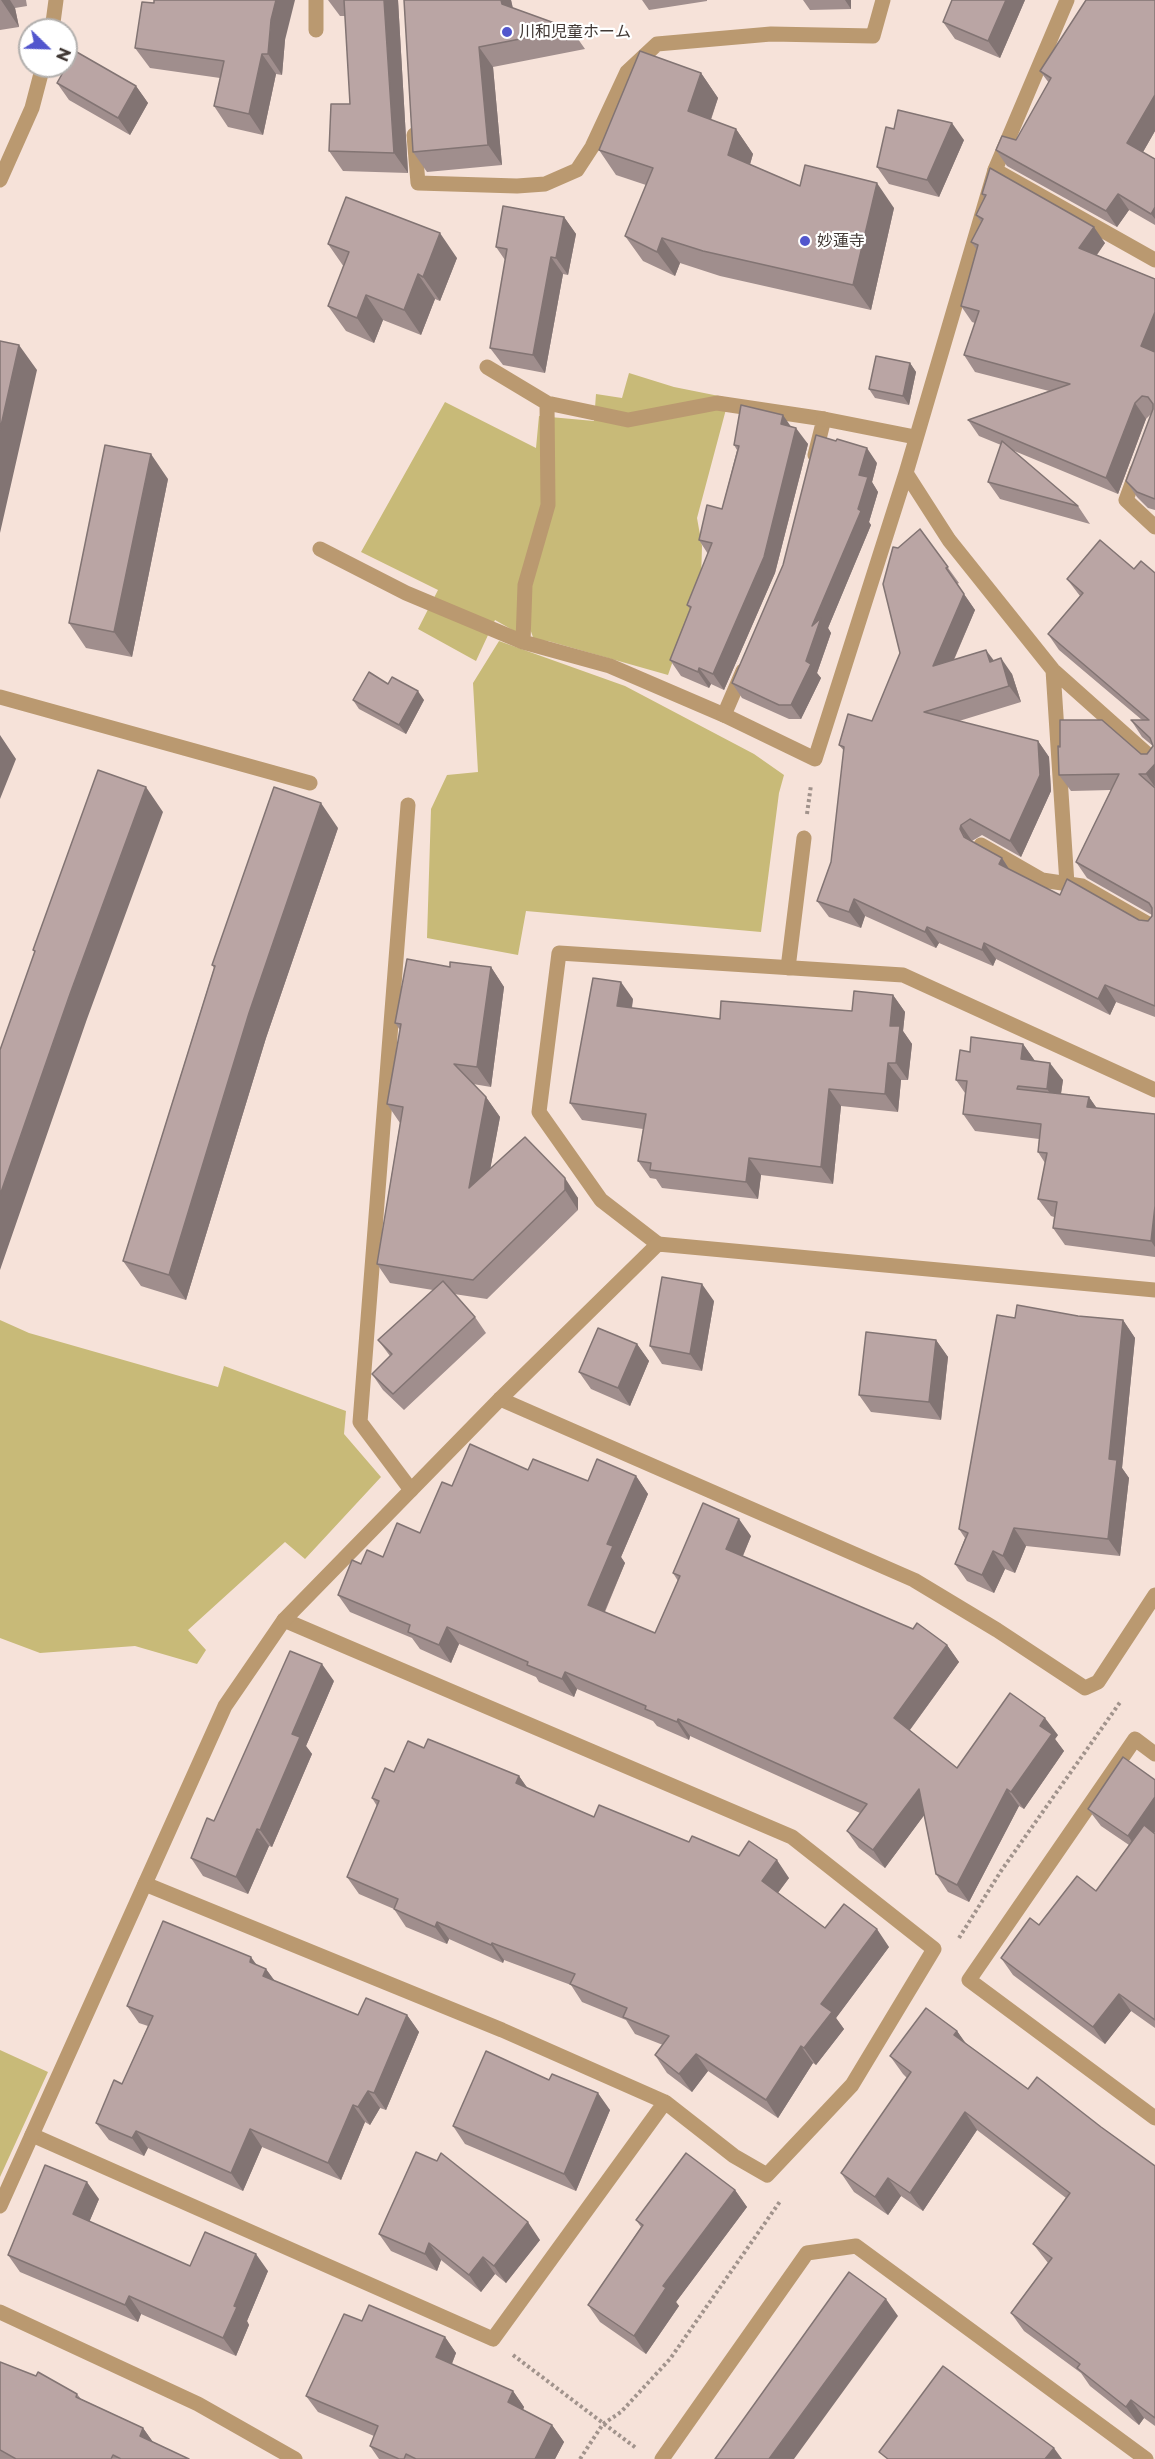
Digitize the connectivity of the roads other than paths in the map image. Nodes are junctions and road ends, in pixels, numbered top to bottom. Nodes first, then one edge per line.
1 (56, 0) edge
2 (316, 0) edge
3 (883, 0) edge
4 (1067, 0) edge
5 (54, 18) edge
6 (316, 30) dead end
7 (40, 78) edge
8 (412, 116) edge
9 (995, 170) junction
10 (0, 180) edge
11 (1155, 260) edge
12 (488, 367) edge
13 (547, 403) junction
14 (824, 419) junction
15 (915, 437) junction
16 (1143, 456) edge
17 (906, 473) junction
18 (810, 475) edge
19 (1155, 527) edge
20 (320, 549) dead end
21 (523, 642) junction
22 (747, 662) edge
23 (1053, 669) junction
24 (0, 698) edge
25 (724, 716) junction
26 (1155, 761) edge
27 (310, 783) dead end
28 (408, 805) dead end
29 (804, 838) road end
30 (981, 845) edge
31 (1066, 884) junction
32 (1155, 928) edge
33 (788, 968) junction
34 (1155, 1090) edge
35 (658, 1244) junction
36 (1155, 1290) edge
37 (500, 1399) junction
38 (411, 1490) junction
39 (1155, 1595) edge
40 (284, 1620) junction
41 (1155, 1754) edge
42 (145, 1884) junction
43 (665, 2103) junction
44 (1155, 2118) edge
45 (32, 2135) junction
46 (0, 2206) edge
47 (0, 2312) edge
48 (295, 2459) edge
49 (662, 2459) edge
50 (1146, 2459) edge

1 - 5 street
2 - 6 street
3 - 8 street
4 - 9 street
7 - 10 street
9 - 11 street
9 - 15 street
12 - 13 street
13 - 14 street
13 - 21 street
14 - 15 street
14 - 18 street
15 - 17 street
16 - 19 street
17 - 23 street
17 - 25 street
20 - 21 street
21 - 25 street
22 - 25 street
23 - 26 street
23 - 31 street
24 - 27 street
28 - 38 street
29 - 33 street
30 - 31 street
31 - 32 street
33 - 34 street
33 - 35 street
35 - 36 street
35 - 37 street
37 - 38 street
37 - 39 street
38 - 40 street
40 - 42 street
40 - 43 street
41 - 44 street
42 - 43 street
42 - 45 street
43 - 45 street
45 - 46 street
47 - 48 street
49 - 50 street

